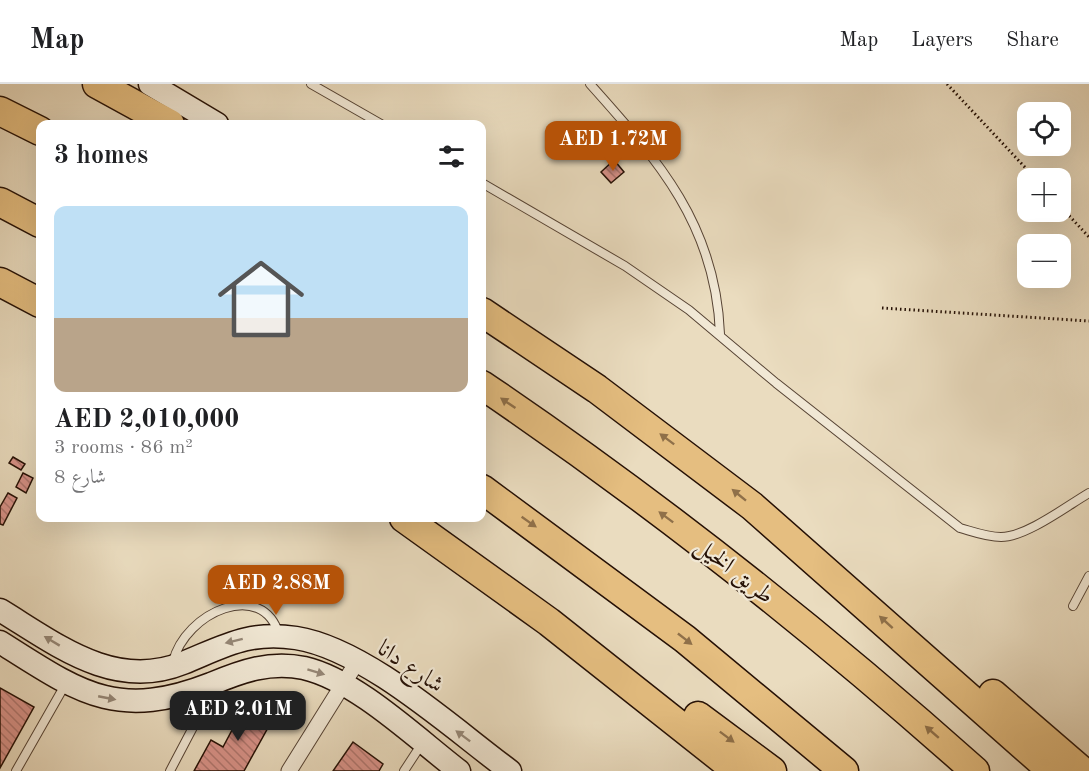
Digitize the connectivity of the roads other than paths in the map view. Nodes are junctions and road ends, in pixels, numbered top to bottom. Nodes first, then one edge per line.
1 (97, 84) edge
2 (150, 84) edge
3 (310, 84) edge
4 (590, 84) edge
5 (0, 111) edge
6 (163, 120) edge
7 (210, 120) edge
8 (374, 120) edge
9 (36, 129) edge
10 (486, 185) edge
11 (0, 202) edge
12 (36, 221) edge
13 (0, 282) edge
14 (36, 301) edge
15 (486, 315) edge
16 (720, 334) junction
17 (486, 388) edge
18 (486, 492) edge
19 (1089, 493) edge
20 (410, 522) edge
21 (470, 564) junction
22 (1089, 576) edge
23 (1073, 606) dead end
24 (0, 610) edge
25 (279, 636) junction
26 (2, 646) edge
27 (930, 661) junction
28 (357, 662) junction
29 (172, 667) junction
30 (343, 683) junction
31 (65, 684) junction
32 (202, 687) junction
33 (423, 743) junction
34 (16, 771) edge
35 (170, 771) edge
36 (288, 771) edge
37 (404, 771) edge
38 (459, 771) edge
39 (510, 771) edge
40 (737, 771) edge
41 (772, 771) edge
42 (844, 771) edge
43 (975, 771) edge
44 (1052, 771) edge
45 (1082, 771) edge

1 - 6 highway
2 - 7 street
3 - 8 lane
4 - 16 lane
5 - 9 highway
10 - 16 lane
11 - 12 highway
13 - 14 highway
27 -> 15 highway
16 - 19 lane
43 -> 17 highway, طريق الخيل
18 -> 42 highway
20 - 21 highway
21 - 40 highway
21 -> 41 highway
22 - 23 lane
29 -> 24 street, شارع دانا
25 - 28 street, شارع دانا
25 -> 29 street, شارع دانا
25 - 29 lane
26 - 31 street
27 - 44 highway
27 - 45 highway
28 - 30 street
39 -> 28 street, شارع دانا
32 -> 30 street
30 - 33 street
30 - 36 street
31 -> 32 street
31 - 34 lane
32 - 35 lane
33 - 37 lane
33 - 38 street

